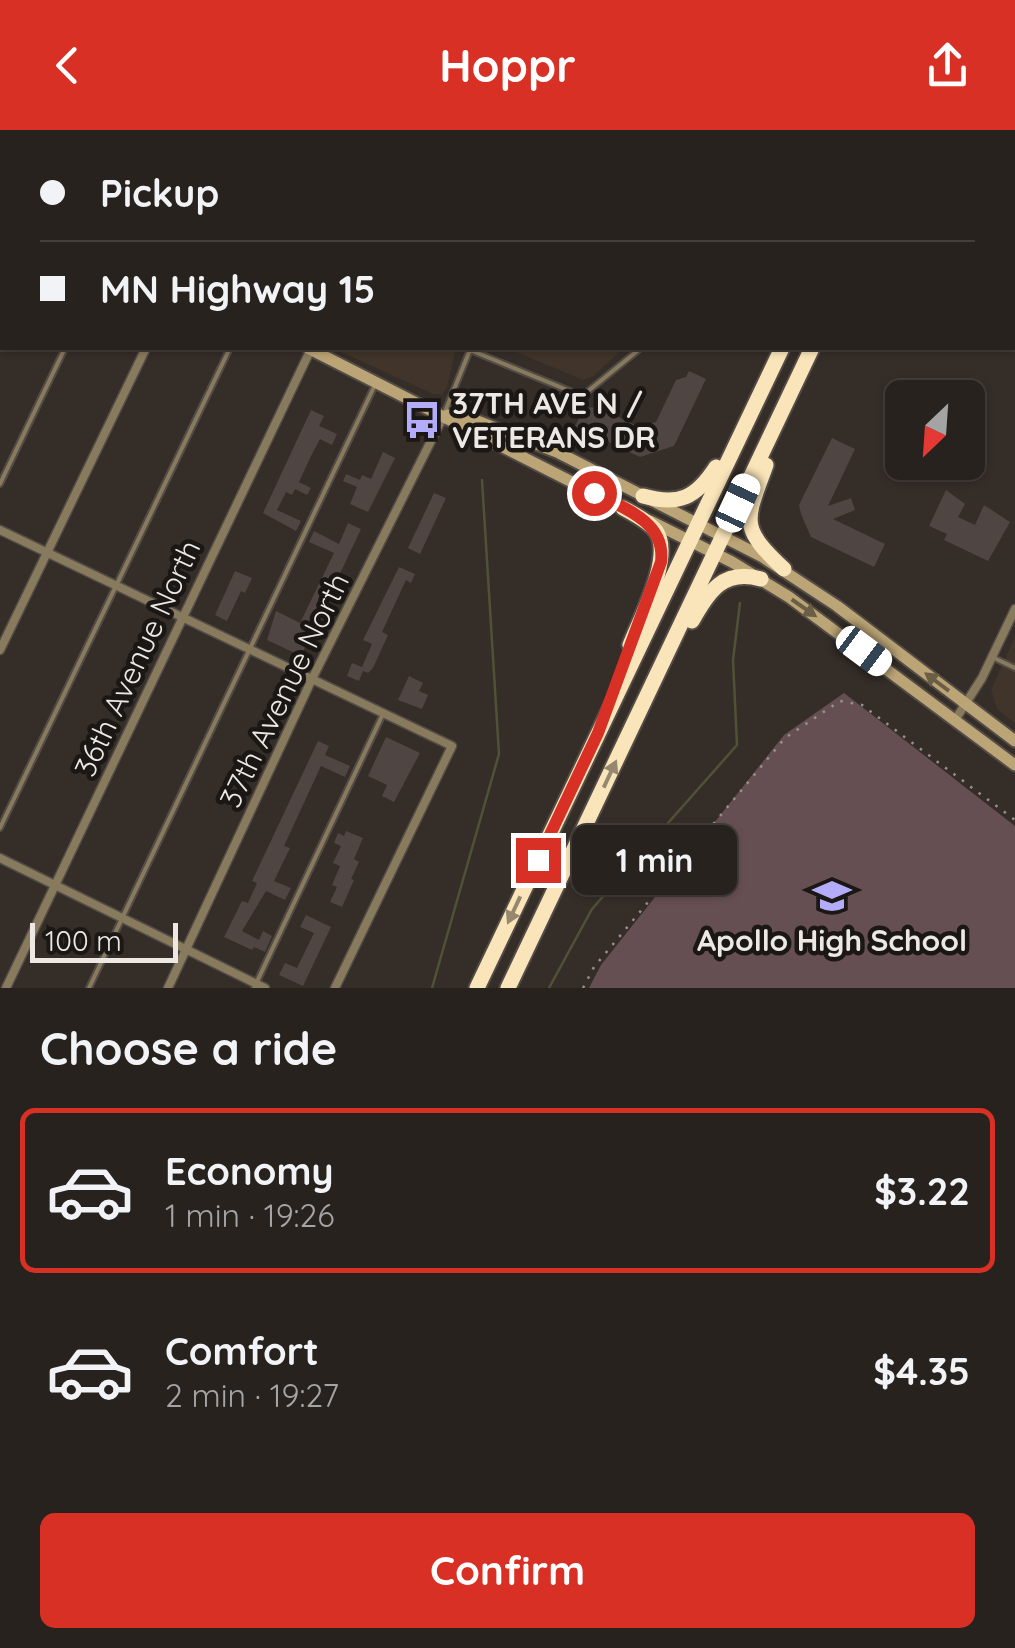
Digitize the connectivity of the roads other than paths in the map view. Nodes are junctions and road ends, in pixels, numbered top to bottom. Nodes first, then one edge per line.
1 (64, 350) edge
2 (145, 350) edge
3 (229, 350) edge
4 (308, 350) edge
5 (313, 350) edge
6 (470, 350) edge
7 (472, 350) edge
8 (639, 350) edge
9 (781, 350) edge
10 (811, 350) edge
11 (800, 373) junction
12 (376, 382) junction
13 (750, 413) junction
14 (444, 414) junction
15 (0, 484) edge
16 (643, 496) junction
17 (623, 508) junction
18 (698, 523) junction
19 (0, 530) edge
20 (723, 535) junction
21 (690, 541) junction
22 (46, 552) junction
23 (715, 553) junction
24 (784, 570) junction
25 (761, 579) junction
26 (115, 585) junction
27 (1015, 609) edge
28 (180, 616) junction
29 (0, 650) edge
30 (252, 650) junction
31 (992, 657) junction
32 (1015, 668) edge
33 (312, 679) junction
34 (966, 704) junction
35 (384, 713) junction
36 (635, 720) junction
37 (955, 720) junction
38 (598, 733) junction
39 (1015, 741) edge
40 (1015, 765) edge
41 (0, 828) edge
42 (0, 858) edge
43 (54, 884) junction
44 (122, 917) junction
45 (187, 949) junction
46 (258, 986) edge
47 (6, 988) edge
48 (89, 988) edge
49 (168, 988) edge
50 (336, 988) edge
51 (477, 988) edge
52 (508, 988) edge

1 - 15 lane
2 - 22 street
3 - 26 lane
4 - 28 street, 36th Avenue North
5 - 12 main road
6 - 14 lane
7 - 8 lane
9 - 13 highway
10 - 11 highway
11 - 20 highway
11 - 24 highway
12 - 14 main road
12 - 30 lane
13 - 16 highway
13 - 18 highway
14 - 16 main road
14 - 17 main road
14 - 33 street, 37th Avenue North
16 - 18 main road
17 - 21 main road
17 - 38 highway
18 - 20 main road
18 - 21 highway
19 - 22 street
20 - 23 highway
20 - 24 main road
21 - 23 main road
21 - 38 highway
22 - 26 street
22 - 29 street
23 - 25 main road
23 - 36 highway
34 -> 24 main road
25 - 36 highway
25 -> 37 main road
26 - 28 street
26 - 41 lane
27 - 31 street
28 - 30 street
28 - 43 street, 36th Avenue North
30 - 33 street
30 - 44 lane
31 - 32 lane
31 - 34 street
33 - 35 street
33 - 45 street, 37th Avenue North
34 - 37 street
34 - 39 main road
35 - 46 lane
35 - 50 street
52 -> 36 highway
37 - 40 main road
38 -> 51 highway
42 - 43 street
43 - 44 street
43 - 47 street, 36th Avenue North
44 - 45 street
44 - 48 lane
45 - 46 street
45 - 49 street, 37th Avenue North

